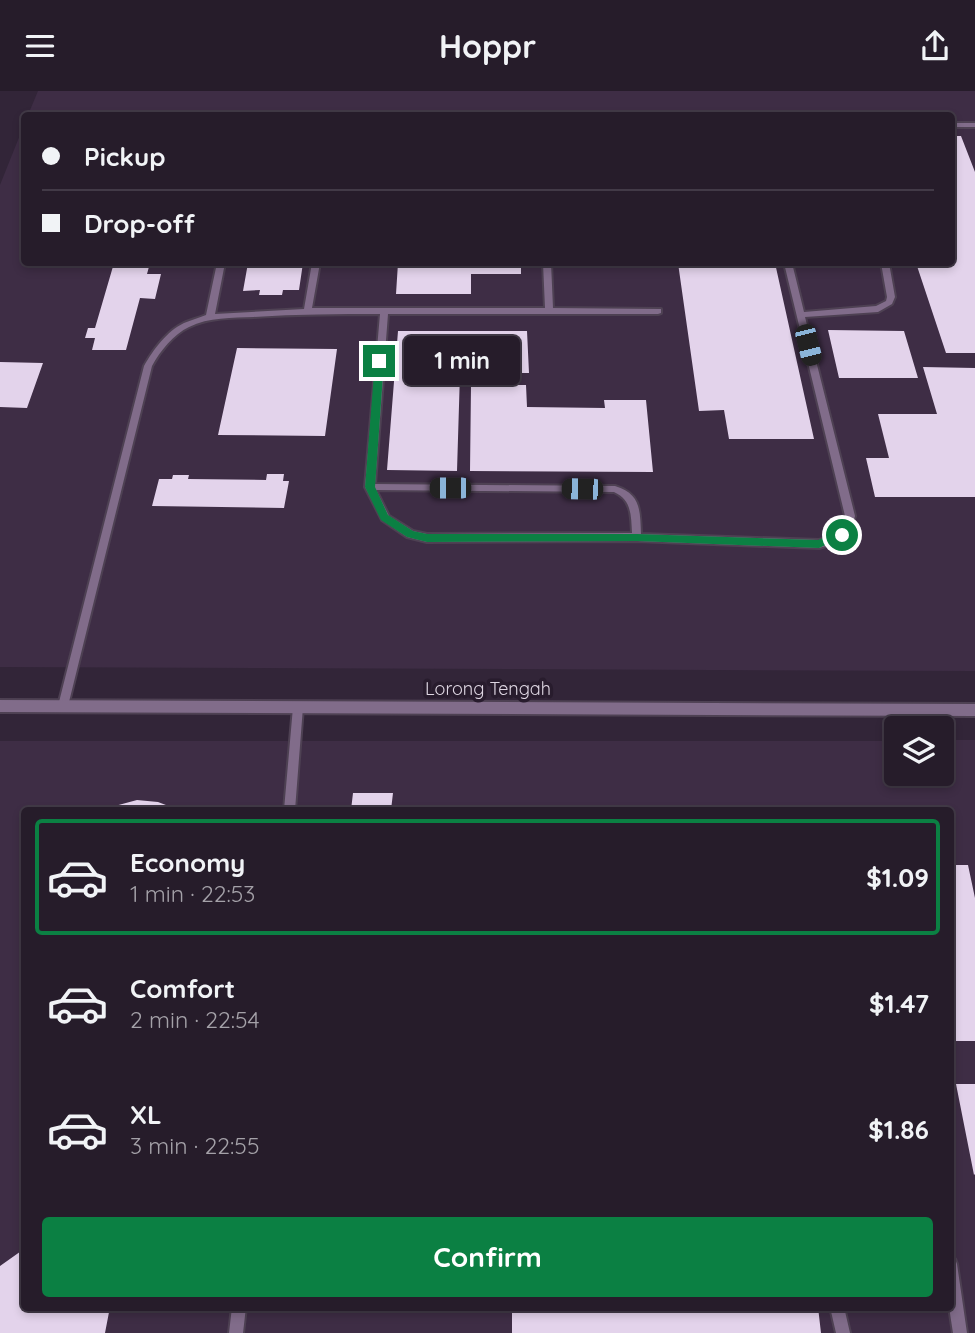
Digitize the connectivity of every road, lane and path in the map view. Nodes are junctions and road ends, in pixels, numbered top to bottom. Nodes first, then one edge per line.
1 (955, 125) edge
2 (975, 125) edge
3 (220, 266) edge
4 (316, 266) edge
5 (547, 266) edge
6 (789, 266) edge
7 (886, 266) edge
8 (308, 311) junction
9 (384, 311) junction
10 (548, 311) junction
11 (658, 311) dead end
12 (801, 315) junction
13 (210, 317) junction
14 (370, 487) junction
15 (637, 537) junction
16 (0, 706) edge
17 (63, 706) junction
18 (298, 707) junction
19 (975, 710) edge
20 (289, 807) edge
21 (954, 1292) edge
22 (239, 1311) edge
23 (838, 1311) edge
24 (236, 1333) edge
25 (843, 1333) edge
26 (960, 1333) edge

1 - 2 lane
3 - 13 lane
4 - 8 lane
5 - 10 lane
6 - 12 lane
7 - 12 lane
8 - 9 lane
8 - 13 lane
9 - 10 lane
9 - 14 lane
10 - 11 lane
12 - 15 lane
13 - 17 lane
14 - 15 lane
14 - 15 lane
16 - 17 street, Lorong Tengah
17 - 18 street, Lorong Tengah
18 - 19 street, Lorong Tengah
18 - 20 lane
21 - 26 lane
22 - 24 lane
23 - 25 lane

